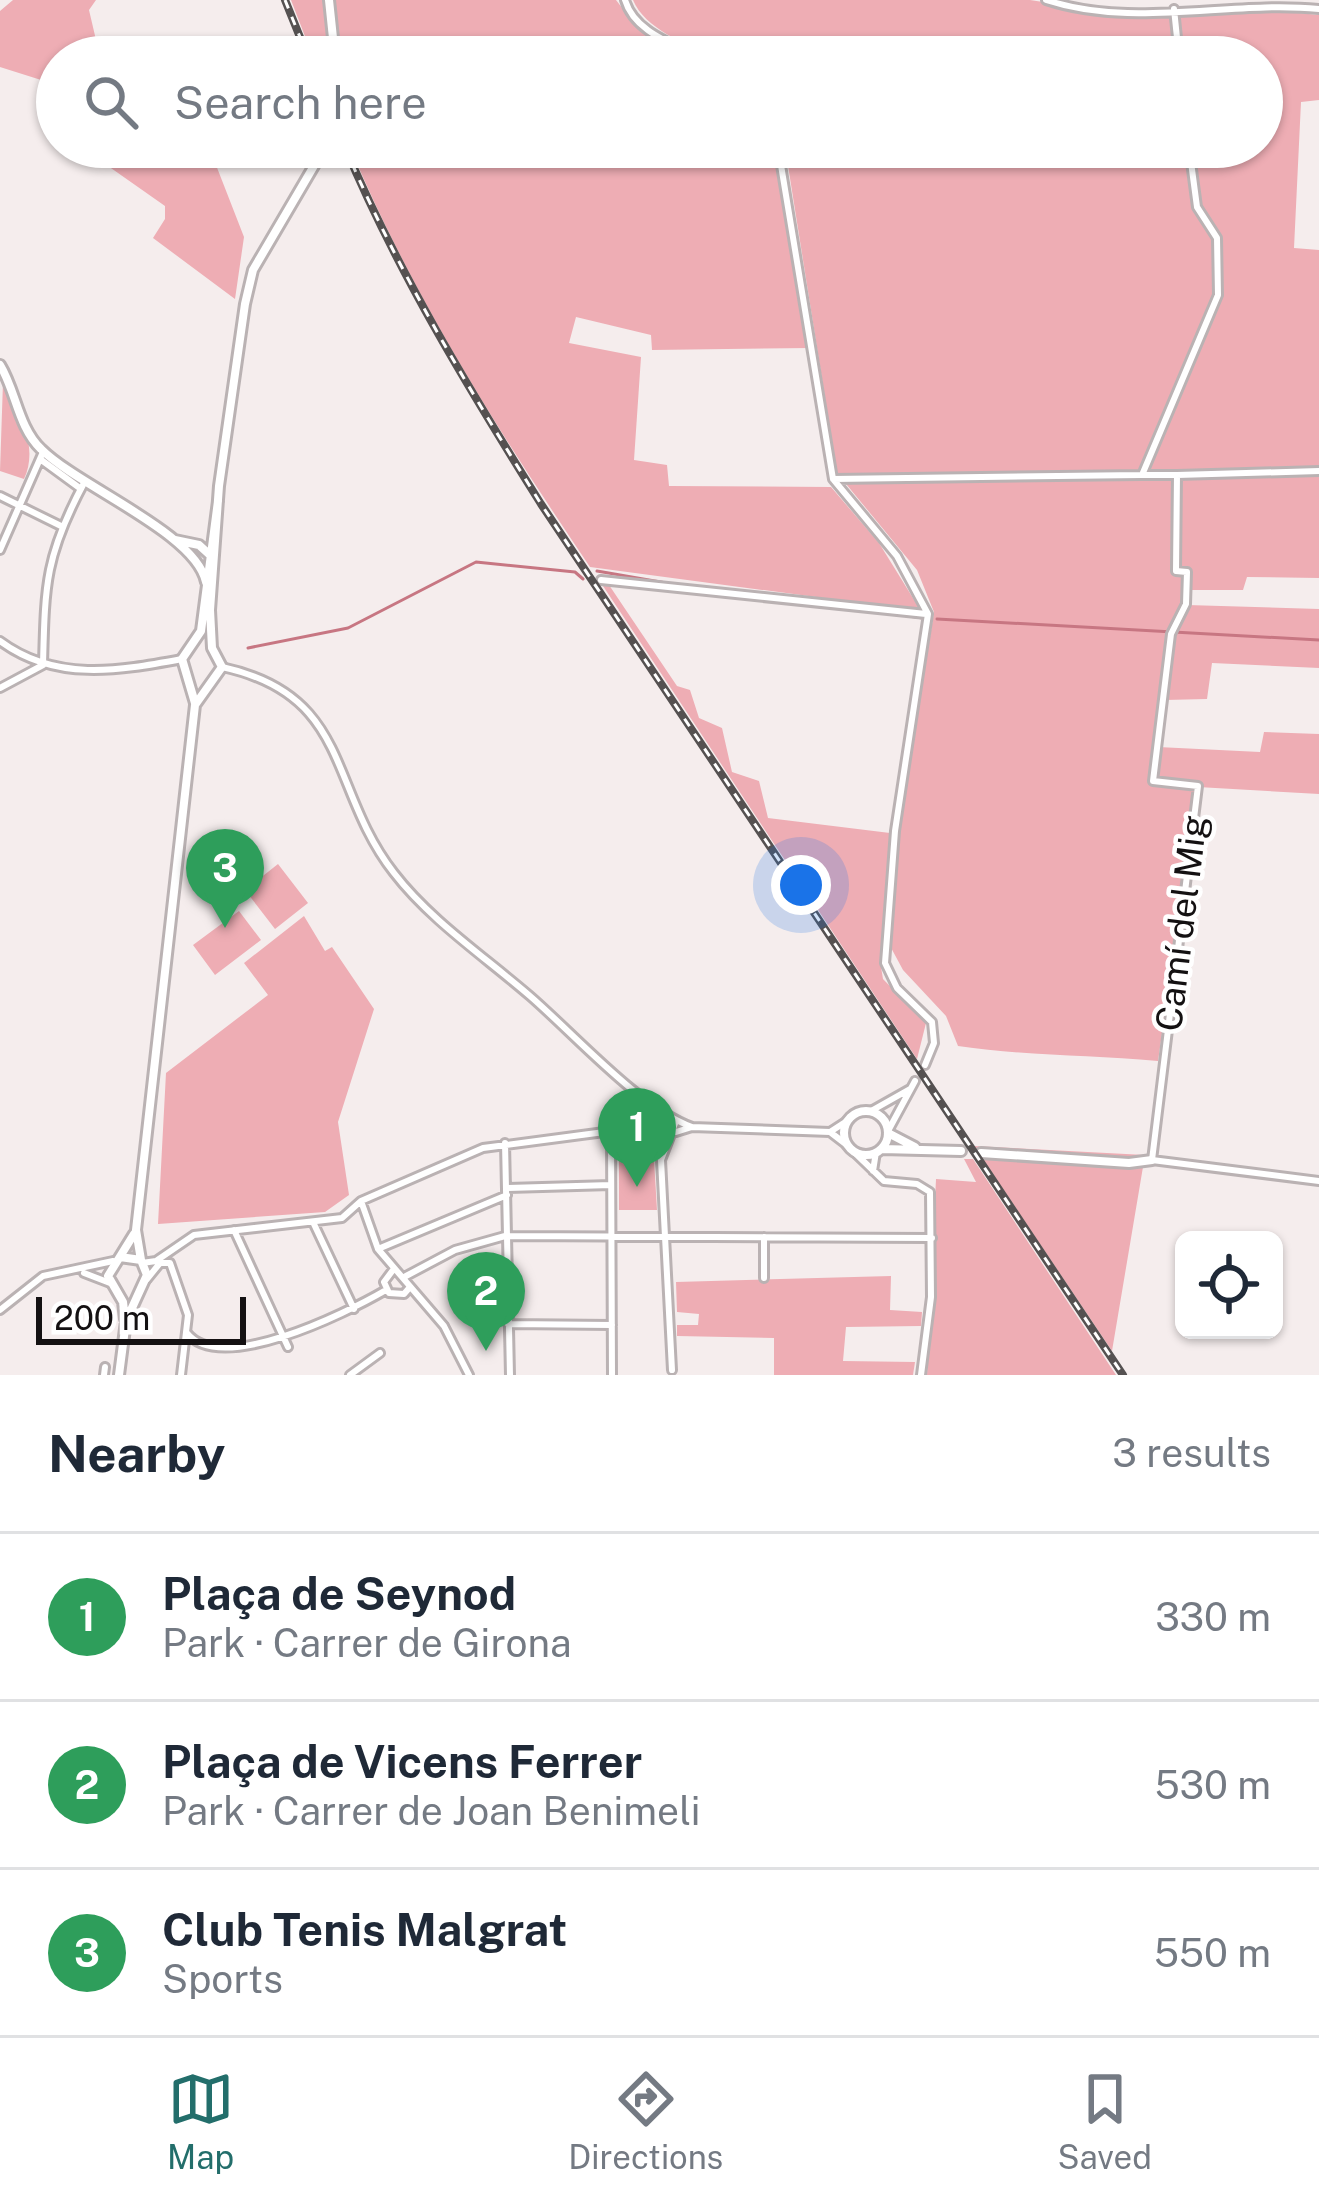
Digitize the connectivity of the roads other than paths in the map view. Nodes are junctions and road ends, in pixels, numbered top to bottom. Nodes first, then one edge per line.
1 (329, 0) edge
2 (625, 0) edge
3 (1046, 0) edge
4 (1174, 9) junction
5 (1319, 9) edge
6 (333, 36) edge
7 (658, 36) edge
8 (1177, 36) edge
9 (313, 168) edge
10 (781, 168) edge
11 (1192, 168) edge
12 (0, 364) edge
13 (42, 455) junction
14 (1319, 471) edge
15 (1142, 475) junction
16 (1177, 475) junction
17 (833, 478) junction
18 (82, 486) junction
19 (0, 496) edge
20 (219, 500) junction
21 (20, 506) junction
22 (220, 518) junction
23 (61, 526) junction
24 (212, 529) junction
25 (174, 540) junction
26 (194, 544) junction
27 (0, 550) edge
28 (209, 554) junction
29 (197, 559) junction
30 (601, 580) dead end
31 (209, 586) junction
32 (928, 614) junction
33 (0, 640) edge
34 (195, 646) junction
35 (212, 648) junction
36 (43, 664) junction
37 (182, 664) junction
38 (222, 667) junction
39 (190, 682) junction
40 (206, 686) junction
41 (0, 688) edge
42 (195, 705) junction
43 (925, 1065) dead end
44 (645, 1098) junction
45 (658, 1108) junction
46 (871, 1111) junction
47 (642, 1117) junction
48 (676, 1120) junction
49 (847, 1121) junction
50 (692, 1127) junction
51 (627, 1129) junction
52 (610, 1130) junction
53 (676, 1132) junction
54 (830, 1132) junction
55 (888, 1132) junction
56 (640, 1134) junction
57 (505, 1144) junction
58 (666, 1144) junction
59 (653, 1145) junction
60 (851, 1148) junction
61 (916, 1148) junction
62 (878, 1151) junction
63 (961, 1151) dead end
64 (981, 1153) dead end
65 (661, 1160) junction
66 (1152, 1160) junction
67 (873, 1171) junction
68 (1319, 1181) edge
69 (611, 1185) junction
70 (507, 1191) junction
71 (361, 1201) junction
72 (352, 1210) junction
73 (363, 1216) junction
74 (313, 1222) junction
75 (136, 1229) junction
76 (234, 1230) junction
77 (611, 1235) junction
78 (505, 1236) junction
79 (665, 1237) junction
80 (764, 1237) junction
81 (932, 1238) junction
82 (378, 1249) junction
83 (117, 1259) junction
84 (142, 1262) junction
85 (393, 1270) junction
86 (80, 1271) junction
87 (406, 1276) junction
88 (764, 1278) dead end
89 (146, 1281) junction
90 (114, 1287) junction
91 (410, 1287) junction
92 (386, 1290) junction
93 (137, 1292) junction
94 (354, 1309) junction
95 (0, 1310) edge
96 (125, 1321) junction
97 (508, 1324) junction
98 (612, 1325) junction
99 (187, 1333) junction
100 (288, 1348) junction
101 (380, 1353) dead end
102 (204, 1355) dead end
103 (272, 1356) dead end
104 (673, 1373) edge
105 (119, 1375) edge
106 (181, 1375) edge
107 (350, 1375) edge
108 (470, 1375) edge
109 (510, 1375) edge
110 (612, 1375) edge
111 (921, 1375) edge

1 - 6 street
2 - 7 street
3 - 4 street
4 - 5 street
4 - 8 street
9 - 20 street
10 - 17 street
11 - 15 street
12 - 13 street
13 - 18 street
13 - 21 street
14 - 16 street
15 - 16 street
15 - 17 street
16 - 66 street, Camí del Mig
17 - 32 street
18 - 23 street
18 - 25 street
19 - 21 street
20 - 22 street
20 - 24 street
21 - 23 street
21 - 27 street
22 - 28 street
22 - 31 street
23 - 36 street
24 - 26 street
24 - 28 street
25 - 26 street
25 - 29 street
26 - 28 street
28 - 29 street
28 - 31 street
29 - 31 street
30 - 32 street
31 - 34 street
31 - 35 street
32 - 43 street
33 - 36 street
34 - 35 street
34 - 37 street
35 - 38 street
36 - 37 street
36 - 41 street
37 - 39 street
38 - 40 street
38 - 44 street
39 - 40 street
39 - 42 street
40 - 42 street
42 - 75 street
44 - 45 street
44 - 47 street
45 - 47 street
45 - 48 street
46 - 49 street
46 - 55 street
46 - 55 street
47 - 51 street
47 - 56 street
48 - 50 street
48 - 53 street
49 - 54 street
49 - 60 street
50 - 53 street
50 - 54 street
51 - 52 street
51 - 56 street
52 - 57 street
52 - 69 street
53 - 58 street
54 - 60 street
55 - 61 street
55 - 62 street
56 - 59 street
57 - 70 street
57 - 71 street
58 - 59 street
58 - 65 street
59 - 65 street
60 - 62 street
60 - 67 street
61 - 62 street
61 - 63 street
62 - 67 street
64 - 66 street
65 - 79 street
66 - 68 street
67 - 81 street
69 - 70 street
69 - 77 street
70 - 78 street
70 - 82 street
71 - 72 street
71 - 73 street
72 - 73 street
72 - 74 street
73 - 82 street
74 - 76 street
74 - 94 street
75 - 83 street
75 - 84 street
76 - 84 street
76 - 100 street
77 - 78 street
77 - 79 street
77 - 98 street
78 - 87 street
78 - 97 street
79 - 80 street
79 - 104 street
80 - 81 street
80 - 88 street
81 - 111 street
82 - 85 street
83 - 84 street
83 - 86 street
83 - 90 street
84 - 89 street
85 - 87 street
85 - 92 street
86 - 90 street
86 - 95 street
87 - 91 street
89 - 93 street
89 - 99 street
90 - 93 street
90 - 96 street
91 - 92 street
91 - 108 street
92 - 94 street
93 - 96 street
94 - 100 street
96 - 105 street
97 - 98 street
97 - 109 street
98 - 110 street
99 - 102 street
99 - 106 street
100 - 103 street
101 - 107 street

